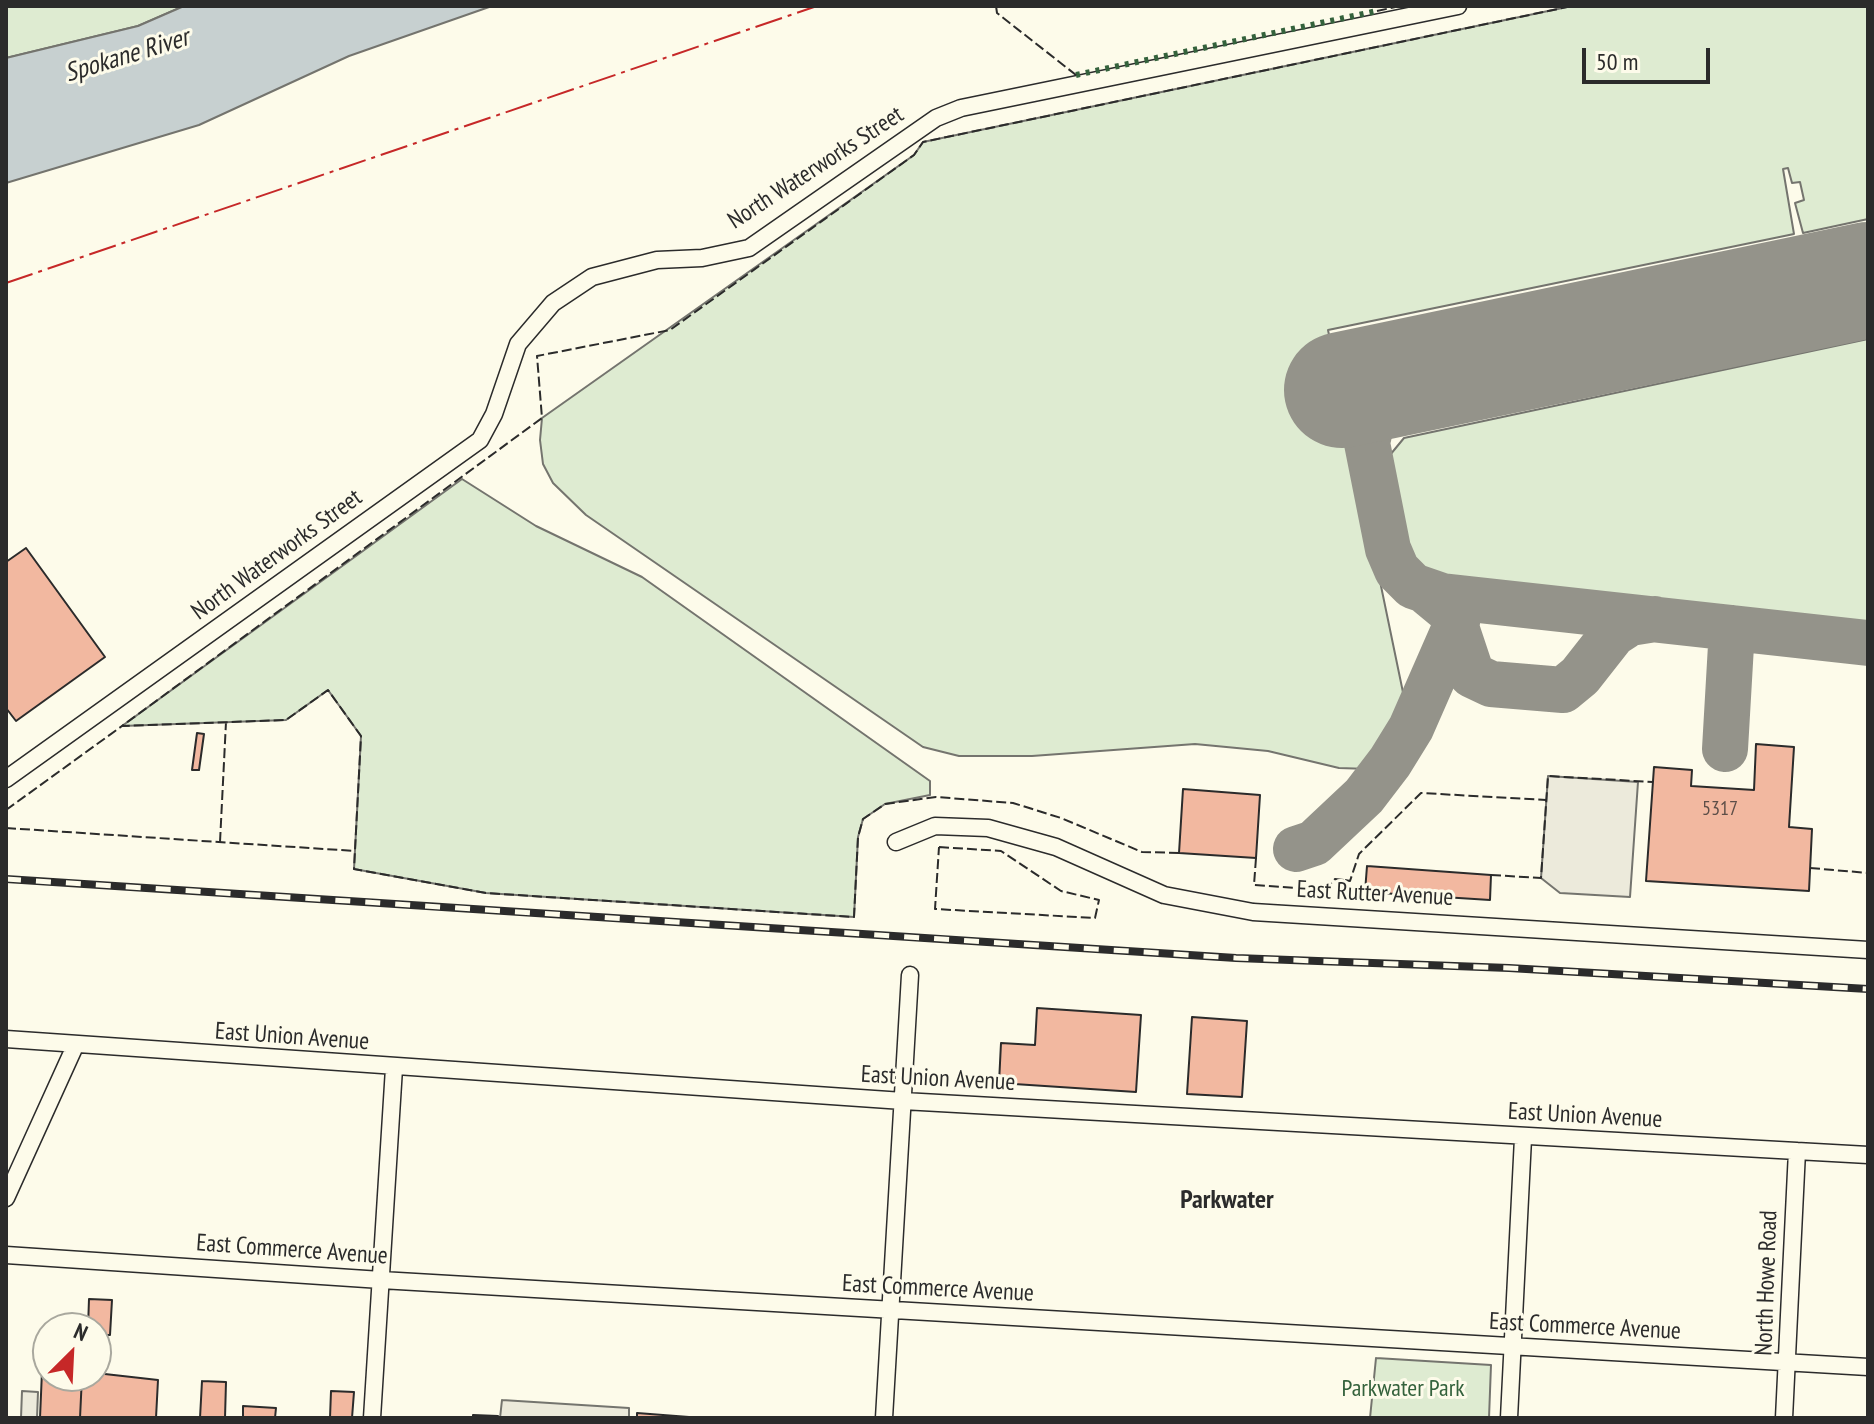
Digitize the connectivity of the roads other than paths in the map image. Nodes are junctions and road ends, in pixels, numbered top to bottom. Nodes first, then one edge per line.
1 (1458, 6) edge
2 (6, 779) edge
3 (896, 842) dead end
4 (1868, 950) edge
5 (910, 975) dead end
6 (6, 1039) edge
7 (75, 1046) junction
8 (394, 1068) junction
9 (903, 1101) junction
10 (1523, 1138) junction
11 (1797, 1151) junction
12 (1868, 1155) edge
13 (6, 1198) edge
14 (6, 1255) edge
15 (381, 1280) junction
16 (891, 1310) junction
17 (1512, 1348) junction
18 (1788, 1360) junction
19 (1868, 1367) edge
20 (372, 1418) edge
21 (884, 1418) edge
22 (1509, 1418) edge
23 (1784, 1418) edge

1 - 2 street, North Waterworks Street
3 - 4 street, East Rutter Avenue
5 - 9 street
6 - 7 street, East Union Avenue
7 - 8 street, East Union Avenue
7 - 13 street
8 - 9 street, East Union Avenue
8 - 15 street
9 - 10 street, East Union Avenue
9 - 16 street
10 - 11 street, East Union Avenue
10 - 17 street
11 - 12 street, East Union Avenue
11 - 18 street, North Howe Road
14 - 15 street, East Commerce Avenue
15 - 16 street, East Commerce Avenue
15 - 20 street
16 - 17 street, East Commerce Avenue
16 - 21 street
17 - 18 street, East Commerce Avenue
17 - 22 street
18 - 19 street, East Commerce Avenue
18 - 23 street, North Howe Road

